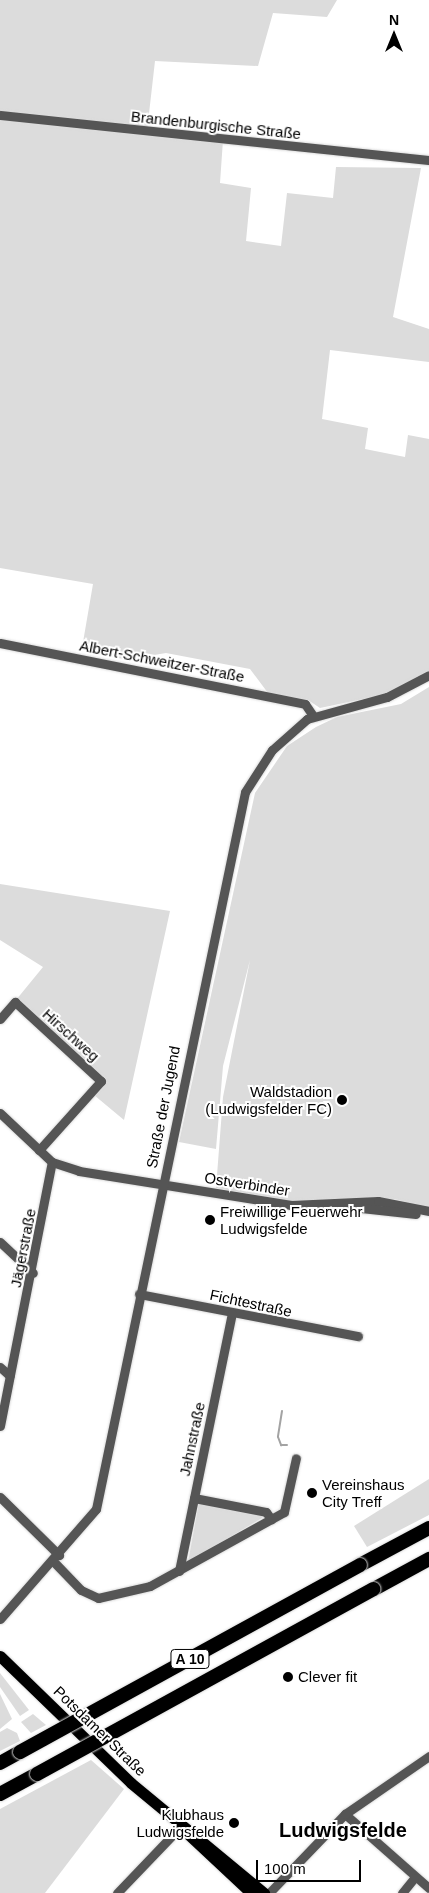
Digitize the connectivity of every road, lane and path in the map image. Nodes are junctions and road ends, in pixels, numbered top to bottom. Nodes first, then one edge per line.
1 (0, 115) edge
2 (429, 160) edge
3 (0, 643) edge
4 (429, 675) edge
5 (313, 716) junction
6 (0, 1018) edge
7 (0, 1113) edge
8 (39, 1150) junction
9 (52, 1162) junction
10 (162, 1184) junction
11 (328, 1204) junction
12 (429, 1211) edge
13 (429, 1217) edge
14 (0, 1242) edge
15 (33, 1273) junction
16 (139, 1294) junction
17 (232, 1313) junction
18 (358, 1336) dead end
19 (0, 1366) edge
20 (10, 1376) junction
21 (0, 1426) edge
22 (296, 1458) dead end
23 (0, 1497) edge
24 (194, 1498) junction
25 (271, 1520) junction
26 (429, 1528) edge
27 (56, 1558) junction
28 (429, 1559) edge
29 (179, 1571) junction
30 (0, 1619) edge
31 (0, 1656) edge
32 (429, 1756) edge
33 (0, 1763) edge
34 (0, 1794) edge
35 (345, 1814) junction
36 (182, 1825) junction
37 (414, 1878) junction
38 (429, 1888) edge
39 (117, 1893) edge
40 (250, 1893) edge
41 (264, 1893) edge
42 (269, 1893) edge
43 (402, 1893) edge

1 - 2 street, Brandenburgische Straße
3 - 5 street, Albert-Schweitzer-Straße
4 - 5 street, Straße der Jugend
5 - 10 street, Straße der Jugend
6 - 8 street, Hirschweg
7 - 8 street
8 - 9 street
9 - 10 street
9 - 15 street, Jägerstraße
10 - 11 street, Ostverbinder
10 - 16 street, Straße der Jugend
11 - 12 street, Ostverbinder
11 - 13 street, Ostverbinder
14 - 15 street
15 - 20 street, Jägerstraße
16 - 17 street, Fichtestraße
16 - 27 street, Straße der Jugend
17 - 18 street, Fichtestraße
17 - 24 street, Jahnstraße
19 - 20 street
20 - 21 street, Jägerstraße
22 - 25 street
23 - 27 street
24 - 25 street
24 - 29 street, Jahnstraße
25 - 29 street
26 - 33 highway, A 10, bridge
27 - 29 street
27 - 30 street, Straße der Jugend
28 - 34 highway, A 10, bridge
31 - 36 main road, Potsdamer Straße
32 - 35 street
35 - 37 street
35 - 42 street
36 - 39 street
36 - 40 main road, Potsdamer Straße
36 - 41 main road, Potsdamer Straße
37 - 38 street
37 - 43 street

